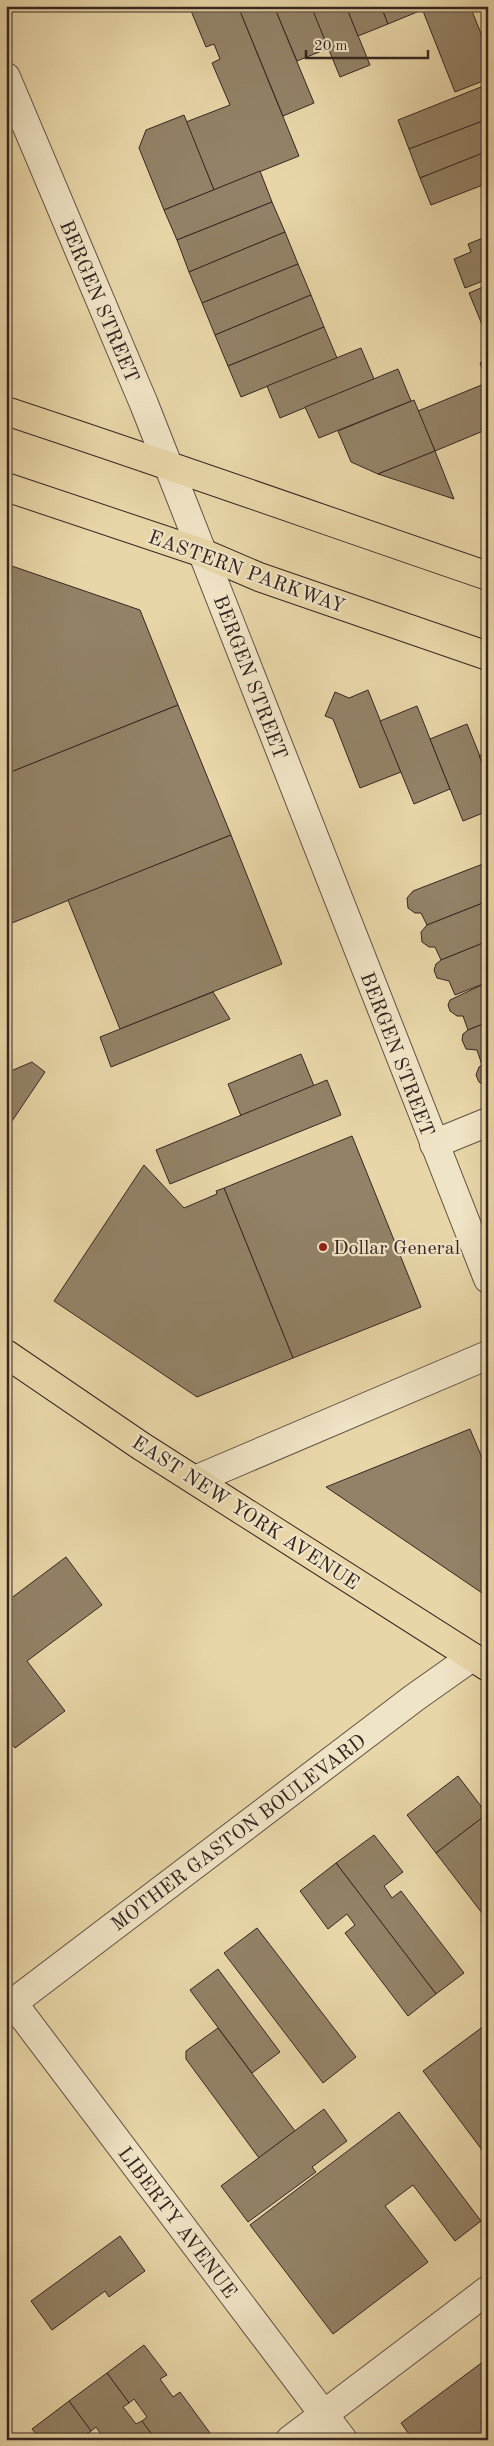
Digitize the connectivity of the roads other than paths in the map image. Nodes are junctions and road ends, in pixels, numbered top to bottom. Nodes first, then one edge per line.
1 (6, 77) edge
2 (6, 411) edge
3 (167, 464) junction
4 (6, 487) edge
5 (203, 553) junction
6 (488, 576) edge
7 (488, 656) edge
8 (488, 1122) edge
9 (434, 1144) junction
10 (488, 1279) edge
11 (6, 1354) edge
12 (488, 1355) edge
13 (195, 1480) junction
14 (480, 1662) edge
15 (10, 2006) edge
16 (488, 2290) edge
17 (323, 2414) junction
18 (290, 2440) edge
19 (343, 2440) edge

1 - 3 street, BERGEN STREET
2 - 3 main road
3 - 5 street, BERGEN STREET
3 - 6 main road
4 - 5 main road, EASTERN PARKWAY
5 - 7 main road, EASTERN PARKWAY
5 - 9 street, BERGEN STREET
8 - 9 street
9 - 10 street, BERGEN STREET
11 - 13 main road, EAST NEW YORK AVENUE
12 - 13 street
13 - 14 main road, EAST NEW YORK AVENUE
14 - 15 street, MOTHER GASTON BOULEVARD
15 - 17 street, LIBERTY AVENUE
16 - 17 street
17 - 18 street
17 - 19 street, LIBERTY AVENUE

